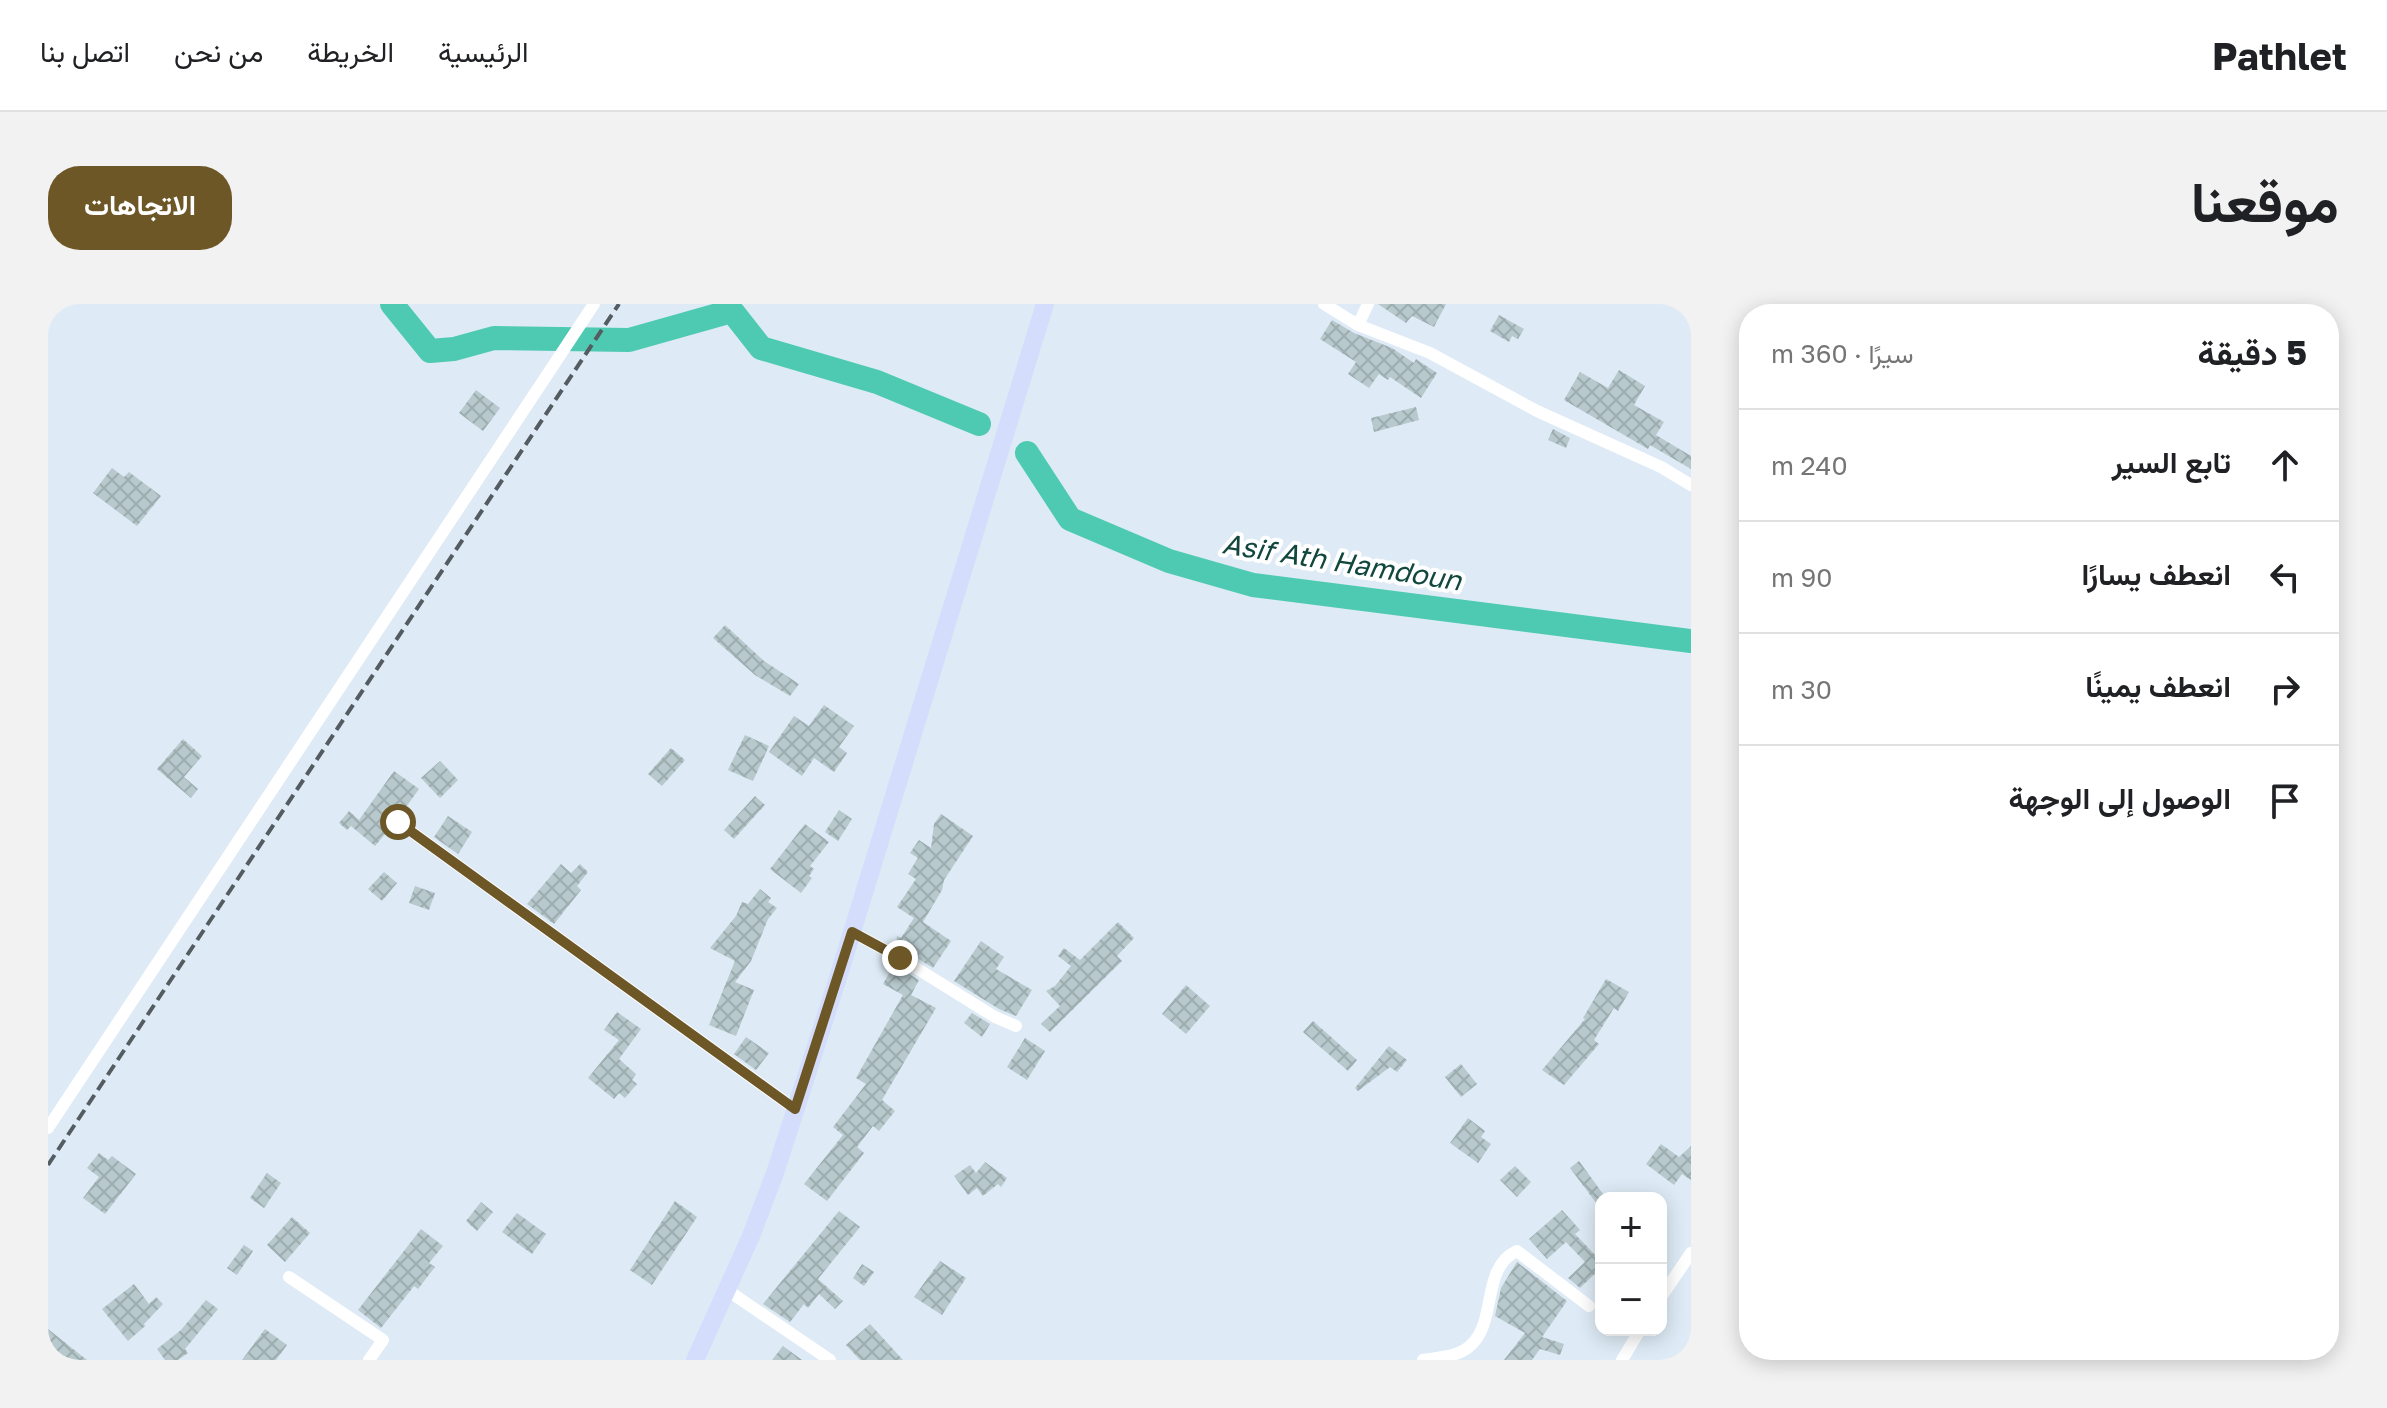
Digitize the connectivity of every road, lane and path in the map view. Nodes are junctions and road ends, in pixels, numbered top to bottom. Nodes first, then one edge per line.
1 (594, 304) edge
2 (1045, 304) edge
3 (1324, 304) edge
4 (1368, 304) edge
5 (1358, 325) junction
6 (1691, 485) edge
7 (398, 822) dead end
8 (852, 932) junction
9 (1016, 1026) dead end
10 (795, 1109) junction
11 (48, 1128) edge
12 (1691, 1253) edge
13 (289, 1277) dead end
14 (1667, 1288) edge
15 (727, 1290) junction
16 (1589, 1306) dead end
17 (1636, 1336) edge
18 (369, 1360) edge
19 (695, 1360) edge
20 (830, 1360) edge
21 (1423, 1360) edge
22 (1622, 1360) edge

1 - 11 street
2 - 8 main road
3 - 5 street
4 - 5 street
5 - 6 street
7 - 10 street
8 - 9 street
8 - 10 main road
10 - 15 main road
12 - 14 street
13 - 18 street
15 - 19 main road
15 - 20 street
16 - 21 street
17 - 22 street

